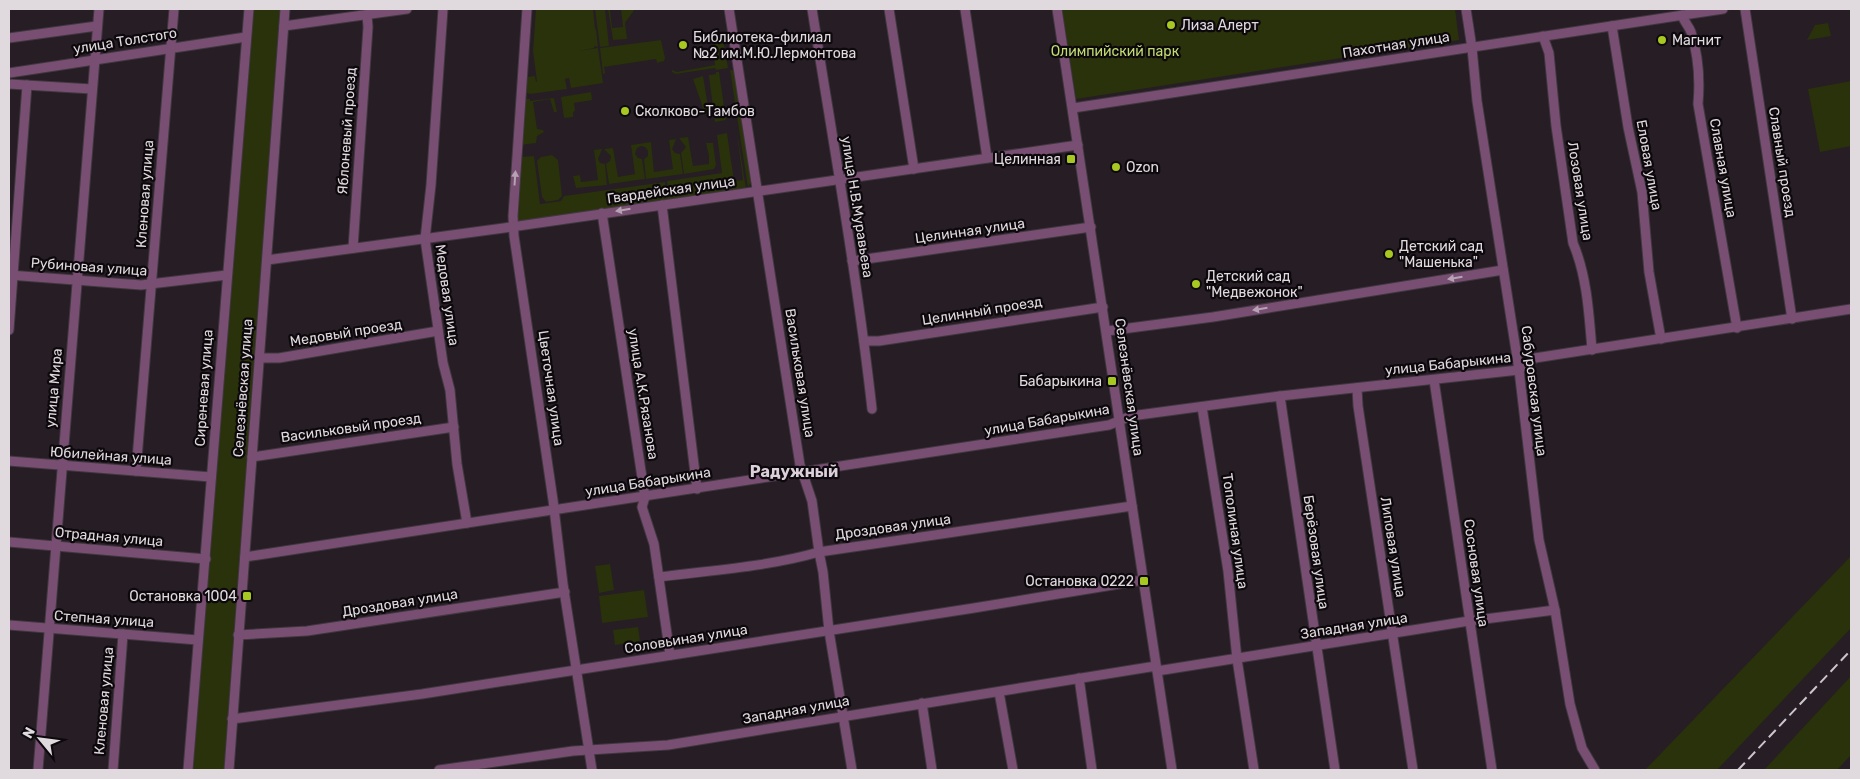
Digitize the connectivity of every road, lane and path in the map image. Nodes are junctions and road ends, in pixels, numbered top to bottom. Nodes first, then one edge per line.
1 (99, 9) edge
2 (174, 9) edge
3 (249, 9) edge
4 (285, 9) edge
5 (407, 9) edge
6 (443, 9) edge
7 (527, 9) edge
8 (729, 9) edge
9 (812, 9) edge
10 (889, 9) edge
11 (965, 9) edge
12 (1057, 9) edge
13 (1466, 9) edge
14 (1723, 9) edge
15 (1745, 9) edge
16 (367, 15) junction
17 (1682, 15) junction
18 (97, 26) junction
19 (284, 26) junction
20 (1612, 26) junction
21 (1543, 36) junction
22 (246, 37) junction
23 (9, 38) edge
24 (171, 48) junction
25 (1472, 48) junction
26 (94, 60) junction
27 (9, 73) edge
28 (9, 84) edge
29 (27, 85) junction
30 (92, 90) junction
31 (1073, 108) junction
32 (1078, 145) junction
33 (988, 158) junction
34 (914, 169) junction
35 (839, 179) junction
36 (758, 191) junction
37 (662, 204) junction
38 (602, 213) junction
39 (513, 226) junction
40 (1091, 227) junction
41 (425, 239) junction
42 (353, 248) junction
43 (267, 260) junction
44 (852, 261) junction
45 (1503, 270) junction
46 (11, 275) edge
47 (226, 275) junction
48 (77, 280) junction
49 (152, 285) junction
50 (1103, 307) junction
51 (1851, 309) edge
52 (1792, 319) junction
53 (1737, 328) junction
54 (9, 330) edge
55 (438, 331) junction
56 (1107, 331) junction
57 (1661, 338) junction
58 (864, 341) junction
59 (1592, 350) junction
60 (259, 358) junction
61 (1519, 370) junction
62 (1434, 380) junction
63 (1357, 388) junction
64 (1280, 396) junction
65 (1202, 407) junction
66 (872, 409) dead end
67 (1120, 421) junction
68 (454, 427) junction
69 (252, 456) junction
70 (9, 461) edge
71 (62, 466) junction
72 (136, 470) junction
73 (801, 472) junction
74 (211, 477) junction
75 (697, 489) junction
76 (645, 497) junction
77 (1132, 506) junction
78 (554, 510) junction
79 (467, 524) junction
80 (9, 542) edge
81 (56, 547) junction
82 (819, 552) junction
83 (245, 557) junction
84 (206, 559) junction
85 (659, 577) junction
86 (1143, 580) junction
87 (564, 592) junction
88 (1555, 610) junction
89 (1469, 621) junction
90 (9, 625) edge
91 (49, 628) junction
92 (830, 631) junction
93 (123, 634) junction
94 (1392, 634) junction
95 (238, 635) junction
96 (198, 640) junction
97 (1316, 645) junction
98 (670, 655) junction
99 (1237, 659) junction
100 (578, 669) junction
101 (1156, 669) junction
102 (1079, 678) junction
103 (999, 692) junction
104 (922, 703) junction
105 (844, 716) junction
106 (232, 719) junction
107 (589, 749) junction
108 (504, 766) edge
109 (38, 770) edge
110 (112, 770) edge
111 (188, 770) edge
112 (229, 770) edge
113 (439, 770) edge
114 (592, 770) edge
115 (852, 770) edge
116 (932, 770) edge
117 (1013, 770) edge
118 (1092, 770) edge
119 (1172, 770) edge
120 (1254, 770) edge
121 (1334, 770) edge
122 (1413, 770) edge
123 (1492, 770) edge
124 (1595, 770) edge

1 - 18 street, улица Мира
2 - 24 street, Кленовая улица
3 - 22 street, Сиреневая улица
4 - 19 street, Селезнёвская улица
5 - 16 street
6 - 41 street, Медовая улица
39 -> 7 street, Цветочная улица
8 - 36 street, Васильковая улица
9 - 35 street, улица Н.В.Муравьева
10 - 34 street
11 - 33 street
12 - 31 street, Селезнёвская улица
13 - 25 street, Сабуровская улица
14 - 17 street, Пахотная улица
15 - 52 street, Славный проезд
16 - 19 street
16 - 42 street, Яблоневый проезд
17 - 20 street, Пахотная улица
17 - 53 street, Славная улица
18 - 23 street
18 - 26 street, улица Мира
19 - 43 street, Селезнёвская улица
20 - 21 street, Пахотная улица
20 - 57 street, Еловая улица
21 - 25 street, Пахотная улица
21 - 59 street, Лозовая улица
22 - 24 street, улица Толстого
22 - 47 street, Сиреневая улица
24 - 26 street, улица Толстого
24 - 49 street, Кленовая улица
25 - 31 street, Пахотная улица
25 - 45 street, Сабуровская улица
26 - 27 street, улица Толстого
26 - 30 street, улица Мира
28 - 29 street
29 - 30 street
29 - 46 street
30 - 48 street, улица Мира
31 - 32 street, Селезнёвская улица
32 - 33 street, Гвардейская улица
32 - 40 street, Селезнёвская улица
33 - 34 street, Гвардейская улица
34 - 35 street, Гвардейская улица
35 - 36 street, Гвардейская улица
35 - 44 street, улица Н.В.Муравьева
36 - 37 street, Гвардейская улица
36 - 73 street, Васильковая улица
37 -> 38 street, Гвардейская улица
37 - 75 street
38 - 39 street, Гвардейская улица
38 - 76 street, улица А.К.Рязанова
39 - 41 street, Гвардейская улица
39 - 78 street, Цветочная улица
40 - 44 street, Целинная улица
40 - 50 street, Селезнёвская улица
41 - 42 street, Гвардейская улица
41 - 55 street, Медовая улица
42 - 43 street, Гвардейская улица
43 - 60 street, Селезнёвская улица
44 - 58 street, улица Н.В.Муравьева
45 -> 56 street
45 - 61 street, Сабуровская улица
46 - 48 street, Рубиновая улица
46 - 54 street
47 - 49 street, Рубиновая улица
47 - 74 street, Сиреневая улица
48 - 49 street, Рубиновая улица
48 - 71 street, улица Мира
49 - 72 street, Кленовая улица
50 - 56 street, Селезнёвская улица
50 - 58 street, Целинный проезд
51 - 52 street, улица Бабарыкина
52 - 53 street, улица Бабарыкина
53 - 57 street, улица Бабарыкина
55 - 60 street, Медовый проезд
55 - 68 street, Медовая улица
56 - 67 street, Селезнёвская улица
57 - 59 street, улица Бабарыкина
58 - 66 street, улица Н.В.Муравьева
59 - 61 street, улица Бабарыкина
60 - 69 street, Селезнёвская улица
61 - 62 street, улица Бабарыкина
61 - 88 street, Сабуровская улица
62 - 63 street, улица Бабарыкина
62 - 89 street, Сосновая улица
63 - 64 street, улица Бабарыкина
63 - 94 street, Липовая улица
64 - 65 street, улица Бабарыкина
64 - 97 street, Берёзовая улица
65 - 67 street, улица Бабарыкина
65 - 99 street, Тополиная улица
67 - 73 street, улица Бабарыкина
67 - 77 street, Селезнёвская улица
68 - 69 street, Васильковый проезд
68 - 79 street, Медовая улица
69 - 83 street, Селезнёвская улица
70 - 71 street, Юбилейная улица
71 - 72 street, Юбилейная улица
71 - 81 street, улица Мира
72 - 74 street, Юбилейная улица
73 - 75 street, улица Бабарыкина
73 - 82 street, Васильковая улица
74 - 84 street, Сиреневая улица
75 - 76 street, улица Бабарыкина
76 - 78 street, улица Бабарыкина
76 - 85 street, улица А.К.Рязанова
77 - 82 street, Дроздовая улица
77 - 86 street, Селезнёвская улица
78 - 79 street, улица Бабарыкина
78 - 87 street, Цветочная улица
79 - 83 street, улица Бабарыкина
80 - 81 street, Отрадная улица
81 - 84 street, Отрадная улица
81 - 91 street, улица Мира
82 - 85 street, Дроздовая улица
82 - 92 street, Васильковая улица
83 - 95 street, Селезнёвская улица
84 - 96 street, Сиреневая улица
85 - 98 street, улица А.К.Рязанова
86 - 92 street, Соловьиная улица
86 - 101 street, Селезнёвская улица
87 - 95 street, Дроздовая улица
87 - 100 street, Цветочная улица
88 - 89 street, Западная улица
88 - 124 street, Сабуровская улица
89 - 94 street, Западная улица
89 - 123 street, Сосновая улица
90 - 91 street, Степная улица
91 - 93 street, Степная улица
91 - 109 street, улица Мира
92 - 98 street, Соловьиная улица
92 - 105 street, Васильковая улица
93 - 96 street, Степная улица
93 - 110 street, Кленовая улица
94 - 97 street, Западная улица
94 - 122 street, Липовая улица
95 - 106 street, Селезнёвская улица
96 - 111 street, Сиреневая улица
97 - 99 street, Западная улица
97 - 121 street, Берёзовая улица
98 - 100 street, Соловьиная улица
99 - 101 street, Западная улица
99 - 120 street, Тополиная улица
100 - 106 street, Соловьиная улица
100 - 107 street, Цветочная улица
101 - 102 street, Западная улица
101 - 119 street, Селезнёвская улица
102 - 103 street, Западная улица
102 - 118 street
103 - 104 street, Западная улица
103 - 117 street
104 - 105 street, Западная улица
104 - 116 street
105 - 107 street, Западная улица
105 - 115 street, Васильковая улица
106 - 112 street, Селезнёвская улица
107 - 108 street, Западная улица
107 - 114 street, Цветочная улица
108 - 113 street, Западная улица

